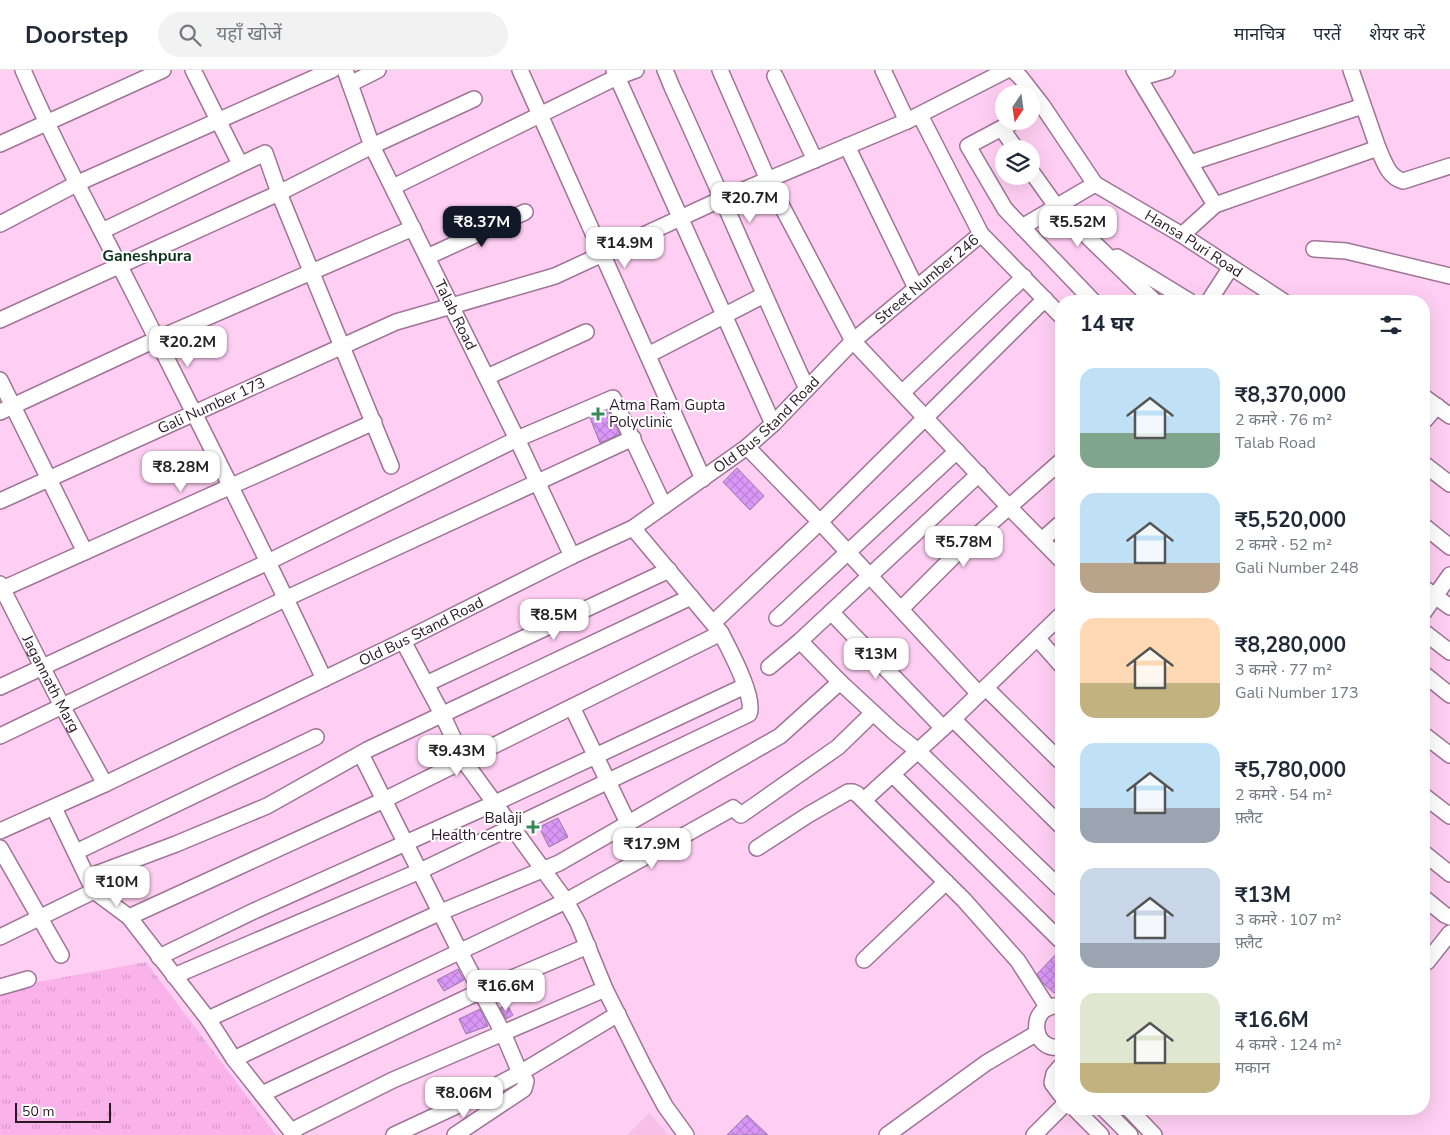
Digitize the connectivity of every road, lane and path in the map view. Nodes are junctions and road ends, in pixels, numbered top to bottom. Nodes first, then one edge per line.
1 (23, 70) edge
2 (163, 70) edge
3 (194, 70) edge
4 (332, 70) edge
5 (378, 70) edge
6 (520, 70) edge
7 (636, 70) edge
8 (666, 70) edge
9 (720, 70) edge
10 (883, 70) edge
11 (1006, 70) edge
12 (1013, 70) edge
13 (1167, 70) edge
14 (1351, 70) edge
15 (615, 74) edge
16 (1137, 74) edge
17 (776, 76) dead end
18 (348, 77) edge
19 (1024, 85) edge
20 (474, 99) dead end
21 (1363, 106) junction
22 (1040, 113) edge
23 (540, 115) junction
24 (914, 118) junction
25 (218, 121) junction
26 (46, 122) junction
27 (999, 130) edge
28 (0, 144) edge
29 (372, 146) junction
30 (847, 146) junction
31 (1378, 148) junction
32 (815, 160) junction
33 (1190, 163) junction
34 (240, 164) junction
35 (1450, 166) edge
36 (768, 180) junction
37 (78, 183) junction
38 (1040, 184) edge
39 (1095, 184) junction
40 (393, 187) junction
41 (279, 193) junction
42 (723, 198) junction
43 (1215, 205) junction
44 (1056, 206) junction
45 (525, 212) dead end
46 (680, 218) junction
47 (0, 224) edge
48 (1022, 227) junction
49 (413, 228) junction
50 (102, 231) junction
51 (981, 234) junction
52 (1182, 235) junction
53 (1094, 243) junction
54 (1314, 249) dead end
55 (602, 254) junction
56 (427, 256) junction
57 (120, 266) junction
58 (1230, 267) junction
59 (312, 272) junction
60 (1450, 276) edge
61 (1024, 277) junction
62 (916, 288) junction
63 (764, 295) junction
64 (1087, 295) edge
65 (1148, 295) edge
66 (1180, 295) edge
67 (1212, 295) edge
68 (1274, 295) edge
69 (1045, 299) junction
70 (451, 306) junction
71 (1055, 310) edge
72 (724, 315) junction
73 (0, 320) edge
74 (586, 332) dead end
75 (156, 339) junction
76 (853, 341) junction
77 (342, 346) junction
78 (648, 355) junction
79 (486, 377) junction
80 (0, 380) edge
81 (807, 389) junction
82 (903, 392) junction
83 (1430, 401) edge
84 (1437, 406) junction
85 (7, 409) edge
86 (194, 413) junction
87 (1430, 414) edge
88 (1450, 416) edge
89 (926, 417) junction
90 (374, 422) junction
91 (773, 424) junction
92 (633, 438) junction
93 (517, 439) junction
94 (747, 447) junction
95 (957, 450) junction
96 (391, 466) dead end
97 (1055, 466) edge
98 (1430, 469) edge
99 (979, 474) junction
100 (50, 479) junction
101 (703, 479) junction
102 (537, 482) junction
103 (1450, 484) edge
104 (231, 487) junction
105 (0, 501) edge
106 (664, 506) junction
107 (1009, 507) junction
108 (820, 522) junction
109 (633, 528) junction
110 (1055, 528) edge
111 (1430, 531) edge
112 (1042, 540) junction
113 (1450, 547) edge
114 (848, 551) junction
115 (84, 552) junction
116 (1055, 554) edge
117 (572, 556) junction
118 (268, 562) junction
119 (669, 570) junction
120 (870, 575) junction
121 (1450, 575) edge
122 (1, 588) edge
123 (1430, 591) edge
124 (1430, 593) edge
125 (691, 597) junction
126 (287, 598) junction
127 (1450, 607) edge
128 (901, 609) junction
129 (830, 612) junction
130 (777, 618) dead end
131 (1055, 621) edge
132 (717, 628) junction
133 (1430, 637) edge
134 (1038, 639) junction
135 (403, 641) junction
136 (800, 641) junction
137 (1450, 652) edge
138 (1055, 658) edge
139 (42, 667) junction
140 (768, 667) dead end
141 (324, 679) junction
142 (1430, 679) edge
143 (840, 682) junction
144 (426, 684) junction
145 (745, 686) junction
146 (0, 687) edge
147 (982, 691) junction
148 (1450, 695) edge
149 (62, 706) junction
150 (572, 707) junction
151 (873, 712) junction
152 (442, 714) junction
153 (948, 723) junction
154 (0, 736) edge
155 (316, 737) dead end
156 (1430, 740) edge
157 (918, 751) junction
158 (361, 754) junction
159 (595, 755) junction
160 (1450, 755) edge
161 (1055, 757) edge
162 (464, 761) junction
163 (893, 775) junction
164 (608, 781) junction
165 (106, 784) junction
166 (384, 800) junction
167 (864, 800) junction
168 (1430, 801) edge
169 (495, 803) junction
170 (54, 808) junction
171 (1450, 816) edge
172 (1055, 821) edge
173 (628, 823) junction
174 (513, 827) junction
175 (0, 831) edge
176 (406, 842) junction
177 (0, 848) edge
178 (757, 848) dead end
179 (76, 852) junction
180 (1430, 858) edge
181 (543, 869) junction
182 (420, 871) junction
183 (1450, 874) edge
184 (946, 882) junction
185 (1055, 883) edge
186 (91, 884) junction
187 (566, 901) junction
188 (1430, 903) edge
189 (441, 912) junction
190 (129, 917) junction
191 (1450, 917) edge
192 (39, 918) junction
193 (1450, 933) edge
194 (1055, 935) edge
195 (0, 936) edge
196 (588, 946) junction
197 (459, 950) junction
198 (61, 955) dead end
199 (159, 957) junction
200 (1430, 957) edge
201 (864, 960) dead end
202 (174, 976) junction
203 (28, 979) dead end
204 (0, 988) edge
205 (605, 989) junction
206 (481, 991) junction
207 (1055, 1007) edge
208 (618, 1014) junction
209 (208, 1019) junction
210 (503, 1032) junction
211 (1037, 1033) junction
212 (1055, 1046) edge
213 (234, 1059) junction
214 (520, 1073) junction
215 (1055, 1073) edge
216 (1055, 1087) edge
217 (262, 1094) junction
218 (1055, 1114) edge
219 (1081, 1115) edge
220 (1110, 1115) edge
221 (1135, 1115) edge
222 (293, 1133) edge
223 (892, 1134) edge
224 (394, 1135) edge
225 (455, 1135) edge
226 (686, 1135) edge
227 (1034, 1135) edge
228 (1101, 1135) edge
229 (1130, 1135) edge
230 (1154, 1135) edge

1 - 26 street
2 - 26 street
3 - 25 street
4 - 25 street
5 - 18 street
6 - 23 street
7 - 15 street
8 - 42 street
9 - 36 street
10 - 24 street
11 - 24 street, Gali Number 173
12 - 19 street, Hansa Puri Road
13 - 16 street
14 - 21 street
15 - 23 street
15 - 46 street
16 - 33 street
17 - 32 street
18 - 29 street, Talab Road
20 - 29 street
21 - 31 street
21 - 33 street
22 - 39 street, Hansa Puri Road
23 - 40 street
23 - 55 street
24 - 30 street, Gali Number 173
24 - 51 street
25 - 34 street
25 - 37 street
26 - 28 street
26 - 37 street
27 - 48 street
29 - 40 street, Talab Road
29 - 41 street
30 - 32 street, Gali Number 173
30 - 62 street
31 - 35 street
31 - 43 street
32 - 36 street, Gali Number 173
33 - 43 street
34 - 41 street
34 - 50 street
36 - 42 street, Gali Number 173
36 - 76 street
37 - 47 street
37 - 50 street
38 - 44 street
39 - 44 street
39 - 52 street, Hansa Puri Road
40 - 49 street, Talab Road
41 - 57 street
41 - 59 street
42 - 46 street, Gali Number 173
42 - 63 street
43 - 52 street
44 - 48 street
44 - 53 street
45 - 56 street
46 - 55 street, Gali Number 173
46 - 72 street
48 - 64 street
49 - 56 street, Talab Road
49 - 59 street
50 - 57 street
51 - 61 street, Street Number 246
51 - 62 street, Street Number 246
52 - 58 street, Hansa Puri Road
53 - 65 street
53 - 66 street
54 - 60 street
55 - 70 street, Gali Number 173
55 - 78 street
56 - 70 street, Talab Road
57 - 73 street
57 - 75 street
58 - 67 street
58 - 68 street, Hansa Puri Road
59 - 75 street
59 - 77 street
61 - 69 street, Street Number 246
61 - 82 street
62 - 76 street, Street Number 246
63 - 72 street
63 - 81 street
69 - 71 street, Street Number 246
69 - 89 street
70 - 77 street, Gali Number 173
70 - 79 street, Talab Road
72 - 78 street
72 - 91 street
74 - 79 street
75 - 85 street
75 - 86 street
76 - 81 street, Old Bus Stand Road
76 - 82 street
77 - 86 street, Gali Number 173
77 - 90 street
78 - 101 street
79 - 93 street, Talab Road
80 - 85 street
81 - 91 street, Old Bus Stand Road
82 - 89 street
83 - 84 street
84 - 87 street
84 - 88 street
85 - 100 street
86 - 100 street, Gali Number 173
86 - 104 street
89 - 95 street
89 - 108 street
90 - 96 street
90 - 104 street
91 - 94 street, Old Bus Stand Road
92 - 93 street
92 - 102 street
92 - 106 street
93 - 102 street, Talab Road
93 - 118 street
94 - 101 street, Old Bus Stand Road
94 - 108 street
95 - 99 street
95 - 114 street
97 - 107 street
98 - 103 street
99 - 107 street
99 - 120 street
100 - 105 street, Gali Number 173
100 - 115 street
101 - 106 street, Old Bus Stand Road
102 - 117 street, Talab Road
102 - 126 street
104 - 115 street
104 - 118 street
106 - 109 street, Old Bus Stand Road
107 - 112 street
107 - 128 street
108 - 114 street
108 - 132 street
109 - 117 street, Old Bus Stand Road
109 - 119 street
110 - 112 street
111 - 113 street
112 - 116 street
114 - 120 street
114 - 130 street
115 - 122 street
117 - 135 street, Old Bus Stand Road
118 - 126 street
118 - 139 street
119 - 125 street
119 - 144 street
120 - 128 street
120 - 129 street
121 - 123 street
122 - 139 street, Jagannath Marg
124 - 127 street
125 - 132 street
125 - 152 street
126 - 141 street
126 - 149 street
128 - 147 street
129 - 136 street
129 - 153 street
131 - 134 street
132 - 145 street
132 - 150 street
133 - 137 street
134 - 138 street
134 - 147 street
135 - 141 street, Old Bus Stand Road
135 - 144 street
136 - 140 street
136 - 143 street
139 - 146 street
139 - 149 street, Jagannath Marg
141 - 165 street, Old Bus Stand Road
142 - 148 street
143 - 151 street
143 - 173 street
144 - 152 street
145 - 159 street
145 - 164 street
147 - 153 street
147 - 161 street
149 - 154 street
149 - 165 street, Jagannath Marg
150 - 159 street
150 - 162 street
151 - 157 street
151 - 187 street
152 - 158 street
152 - 162 street
153 - 157 street
153 - 172 street
155 - 179 street
156 - 160 street
157 - 163 street
157 - 185 street
158 - 166 street
158 - 186 street
159 - 164 street
159 - 169 street
162 - 166 street
162 - 169 street
163 - 167 street
163 - 194 street
164 - 173 street
164 - 174 street
165 - 170 street, Old Bus Stand Road
166 - 176 street
166 - 190 street
167 - 178 street
167 - 184 street
168 - 171 street
169 - 174 street
169 - 176 street
170 - 175 street, Old Bus Stand Road
170 - 179 street
173 - 181 street
174 - 181 street
174 - 182 street
176 - 182 street
176 - 199 street
177 - 192 street
179 - 186 street
180 - 183 street
181 - 187 street
181 - 189 street
182 - 189 street
182 - 202 street
184 - 201 street
184 - 207 street
186 - 190 street
186 - 192 street
187 - 196 street
187 - 197 street
188 - 191 street
189 - 197 street
189 - 209 street
190 - 199 street
192 - 195 street
192 - 198 street
193 - 200 street
196 - 205 street
196 - 206 street
197 - 206 street
197 - 213 street
199 - 202 street
202 - 209 street
203 - 204 street
205 - 208 street
205 - 210 street
206 - 210 street
206 - 217 street
207 - 211 street
208 - 214 street
208 - 226 street
209 - 213 street
210 - 214 street
210 - 222 street
211 - 212 street
211 - 223 street
213 - 217 street
214 - 224 street
214 - 225 street
215 - 216 street
217 - 222 street
218 - 227 street
219 - 228 street
220 - 229 street
221 - 230 street

